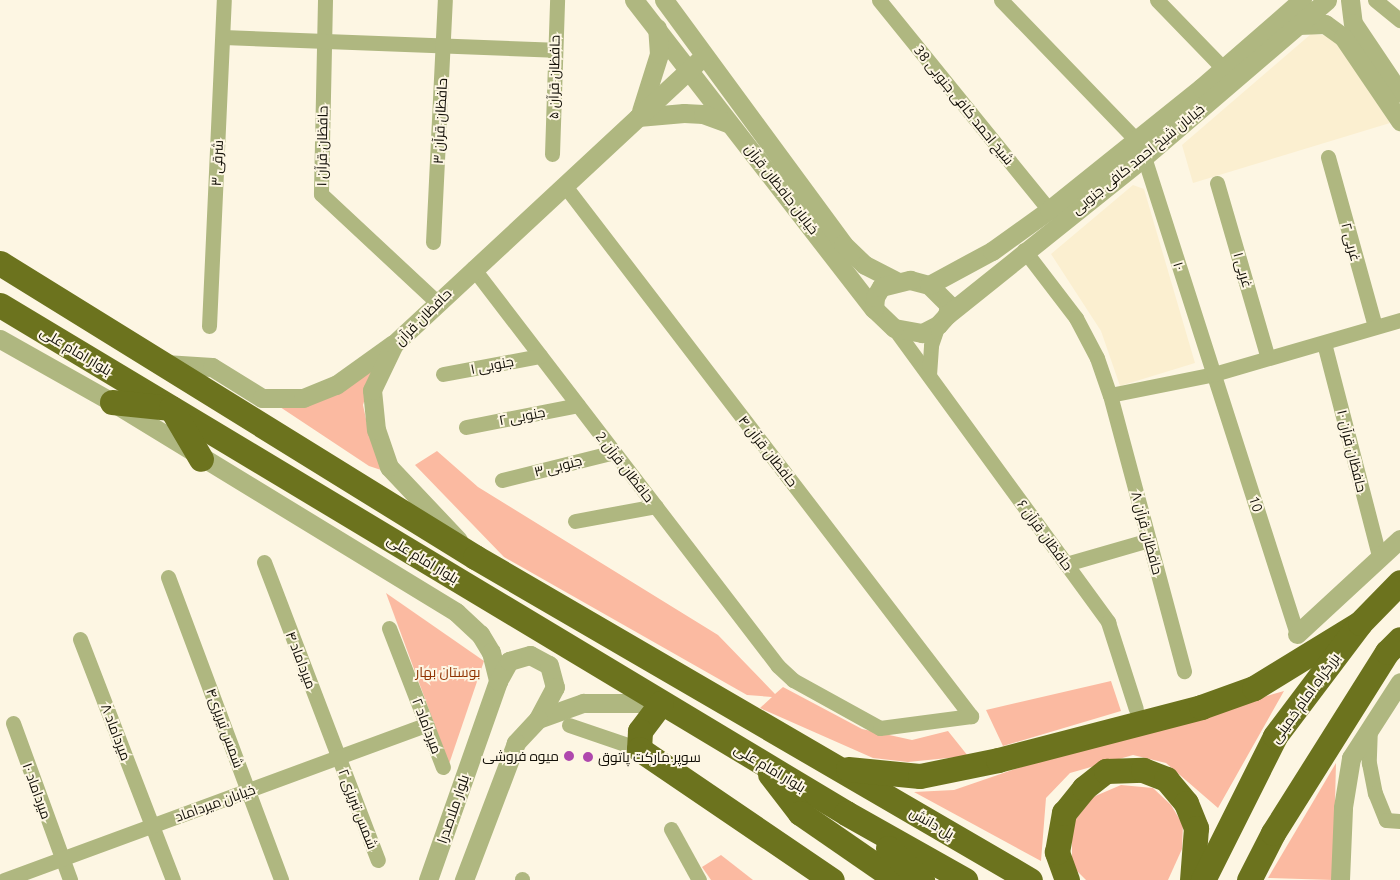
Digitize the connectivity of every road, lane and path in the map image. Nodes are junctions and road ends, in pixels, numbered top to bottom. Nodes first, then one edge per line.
1 (224, 0) edge
2 (325, 0) edge
3 (445, 0) edge
4 (557, 0) edge
5 (634, 0) edge
6 (879, 0) edge
7 (1001, 0) edge
8 (1157, 0) edge
9 (1302, 0) edge
10 (1328, 0) edge
11 (1350, 0) edge
12 (1375, 0) edge
13 (667, 1) edge
14 (1400, 20) edge
15 (1298, 25) junction
16 (657, 28) junction
17 (223, 37) junction
18 (325, 42) junction
19 (444, 47) junction
20 (554, 50) junction
21 (704, 56) junction
22 (1368, 60) junction
23 (1223, 68) junction
24 (688, 70) junction
25 (1400, 93) edge
26 (638, 117) junction
27 (1400, 121) edge
28 (728, 123) junction
29 (1136, 140) junction
30 (552, 154) dead end
31 (1144, 157) junction
32 (1328, 157) dead end
33 (1217, 183) dead end
34 (565, 186) junction
35 (1049, 210) junction
36 (433, 242) dead end
37 (1024, 250) junction
38 (0, 264) edge
39 (473, 268) junction
40 (897, 281) junction
41 (929, 285) junction
42 (438, 302) junction
43 (0, 305) edge
44 (874, 309) junction
45 (942, 320) junction
46 (1400, 320) edge
47 (209, 326) dead end
48 (1375, 327) junction
49 (894, 328) junction
50 (0, 338) edge
51 (1324, 343) junction
52 (394, 344) junction
53 (540, 356) junction
54 (1268, 358) junction
55 (160, 363) junction
56 (443, 374) dead end
57 (1214, 374) junction
58 (929, 375) junction
59 (1110, 395) junction
60 (112, 402) junction
61 (578, 405) junction
62 (171, 408) junction
63 (466, 427) dead end
64 (614, 452) junction
65 (201, 459) junction
66 (502, 480) dead end
67 (656, 506) junction
68 (575, 521) dead end
69 (1400, 539) edge
70 (1149, 540) junction
71 (475, 557) junction
72 (1380, 559) junction
73 (264, 562) dead end
74 (1066, 564) junction
75 (168, 577) dead end
76 (1400, 582) edge
77 (1360, 623) junction
78 (389, 628) dead end
79 (1298, 634) joint
80 (80, 639) dead end
81 (1400, 639) edge
82 (1184, 671) dead end
83 (498, 681) junction
84 (1400, 682) edge
85 (661, 702) junction
86 (1136, 709) dead end
87 (972, 716) joint
88 (538, 719) junction
89 (13, 723) dead end
90 (1370, 724) junction
91 (426, 725) junction
92 (569, 725) dead end
93 (639, 749) junction
94 (339, 758) junction
95 (761, 762) junction
96 (443, 767) dead end
97 (835, 767) junction
98 (248, 791) junction
99 (846, 813) junction
100 (1393, 821) edge
101 (152, 826) junction
102 (671, 829) dead end
103 (62, 859) junction
104 (378, 860) dead end
105 (4, 880) edge
106 (70, 880) edge
107 (172, 880) edge
108 (281, 880) edge
109 (428, 880) edge
110 (464, 880) edge
111 (699, 880) edge
112 (832, 880) edge
113 (896, 880) edge
114 (922, 880) edge
115 (965, 880) edge
116 (1030, 880) edge
117 (1067, 880) edge
118 (1192, 880) edge
119 (1203, 880) edge
120 (1249, 880) edge
121 (1340, 880) edge

1 - 17 street, ۳ شرقی
2 - 18 street, حافظان قرآن ۱
3 - 19 street, حافظان قرآن ۳
4 - 20 street, حافظان قرآن ۵
5 - 16 street, خیابان حافظان قرآن
6 - 35 street, شیخ احمد کافی جنوبی 38
7 - 29 street
8 - 23 street
9 - 23 street, خیابان شیخ احمد کافی جنوبی
10 - 15 street, خیابان شیخ احمد کافی جنوبی
11 - 22 street
12 - 14 street
13 - 21 street, خیابان حافظان قرآن
15 - 22 street
15 - 31 street, خیابان شیخ احمد کافی جنوبی
16 - 24 street, خیابان حافظان قرآن
16 - 26 street, حافظان قرآن
17 - 18 street
17 - 47 street, ۳ شرقی
18 - 19 street
18 - 42 street, حافظان قرآن ۱
19 - 20 street
19 - 36 street, حافظان قرآن ۳
20 - 30 street, حافظان قرآن ۵
21 - 24 street, حافظان قرآن
21 - 40 street, خیابان حافظان قرآن
22 - 25 street
22 - 27 street
23 - 29 street, خیابان شیخ احمد کافی جنوبی
24 - 26 street, حافظان قرآن
24 - 28 street, خیابان حافظان قرآن
26 - 28 street
26 - 34 street, حافظان قرآن
28 - 44 street, خیابان حافظان قرآن
29 - 35 street, خیابان شیخ احمد کافی جنوبی
31 - 37 street, خیابان شیخ احمد کافی جنوبی
31 - 57 street, ۱۰
32 - 48 street, ۲ غربی
33 - 54 street, ۱ غربی
34 - 39 street, حافظان قرآن
34 - 87 street, حافظان قرآن ۴
35 - 41 street, خیابان شیخ احمد کافی جنوبی
37 - 45 street, خیابان شیخ احمد کافی جنوبی
37 - 59 street, حافظان قرآن ۸
38 - 55 highway, بلوار امام علی
39 - 42 street, حافظان قرآن
39 - 53 street, حافظان قرآن 2
40 - 41 street
40 - 44 street
41 - 45 street
42 - 52 street, حافظان قرآن
43 - 62 highway, بلوار امام علی
44 - 49 street
45 - 49 street
45 - 58 street
46 - 48 street
48 - 51 street
49 - 58 street, حافظان قرآن ۶
50 - 60 street
51 - 54 street
51 - 72 street, حافظان قرآن ۱۰
52 - 55 street
52 - 71 street, حافظان قرآن
53 - 56 street, جنوبی ۱
53 - 61 street, حافظان قرآن 2
54 - 57 street
55 - 71 highway, بلوار امام علی
57 - 59 street
57 - 79 street, 10
58 - 74 street, حافظان قرآن ۶
59 - 70 street, حافظان قرآن ۸
60 - 62 highway
60 - 65 street
61 - 63 street, جنوبی ۲
61 - 64 street, حافظان قرآن 2
62 - 65 highway
62 - 85 highway, بلوار امام علی
64 - 66 street, جنوبی ۳
64 - 67 street, حافظان قرآن 2
65 - 83 street
67 - 68 street
67 - 87 street, حافظان قرآن 2
69 - 72 street
70 - 74 street
70 - 82 street, حافظان قرآن ۸
71 - 97 highway, بلوار امام علی
72 - 79 street
73 - 94 street, میرداماد ۴
74 - 86 street, حافظان قرآن ۶
75 - 98 street, شمس تیریزی۴
76 - 77 highway, بزرگراه امام خمینی
77 - 97 highway
77 - 119 highway, بزرگراه امام خمینی
78 - 91 street, میرداماد ۲
80 - 101 street, میرداماد ۸
81 - 120 highway
83 - 88 street, بلوار ملاصدرا
83 - 109 street, بلوار ملاصدرا
84 - 90 street
85 - 88 street
85 - 93 highway
85 - 95 highway, بلوار امام علی
88 - 110 street
89 - 103 street, میرداماد ۱۰
90 - 100 street
90 - 121 street
91 - 94 street, خیابان میرداماد
91 - 96 street, میرداماد ۲
92 - 93 street
93 - 112 highway
94 - 98 street, خیابان میرداماد
94 - 104 street, شمس تبریزی ۲
95 - 99 highway, بلوار امام علی
95 - 113 highway
97 - 116 highway, پل دانش
98 - 101 street, خیابان میرداماد
98 - 108 street, شمس تیریزی۴
99 - 114 highway
99 - 115 highway
101 - 103 street, خیابان میرداماد
101 - 107 street, میرداماد ۸
102 - 111 street
103 - 105 street, خیابان میرداماد
103 - 106 street, میرداماد ۱۰
117 - 118 highway

